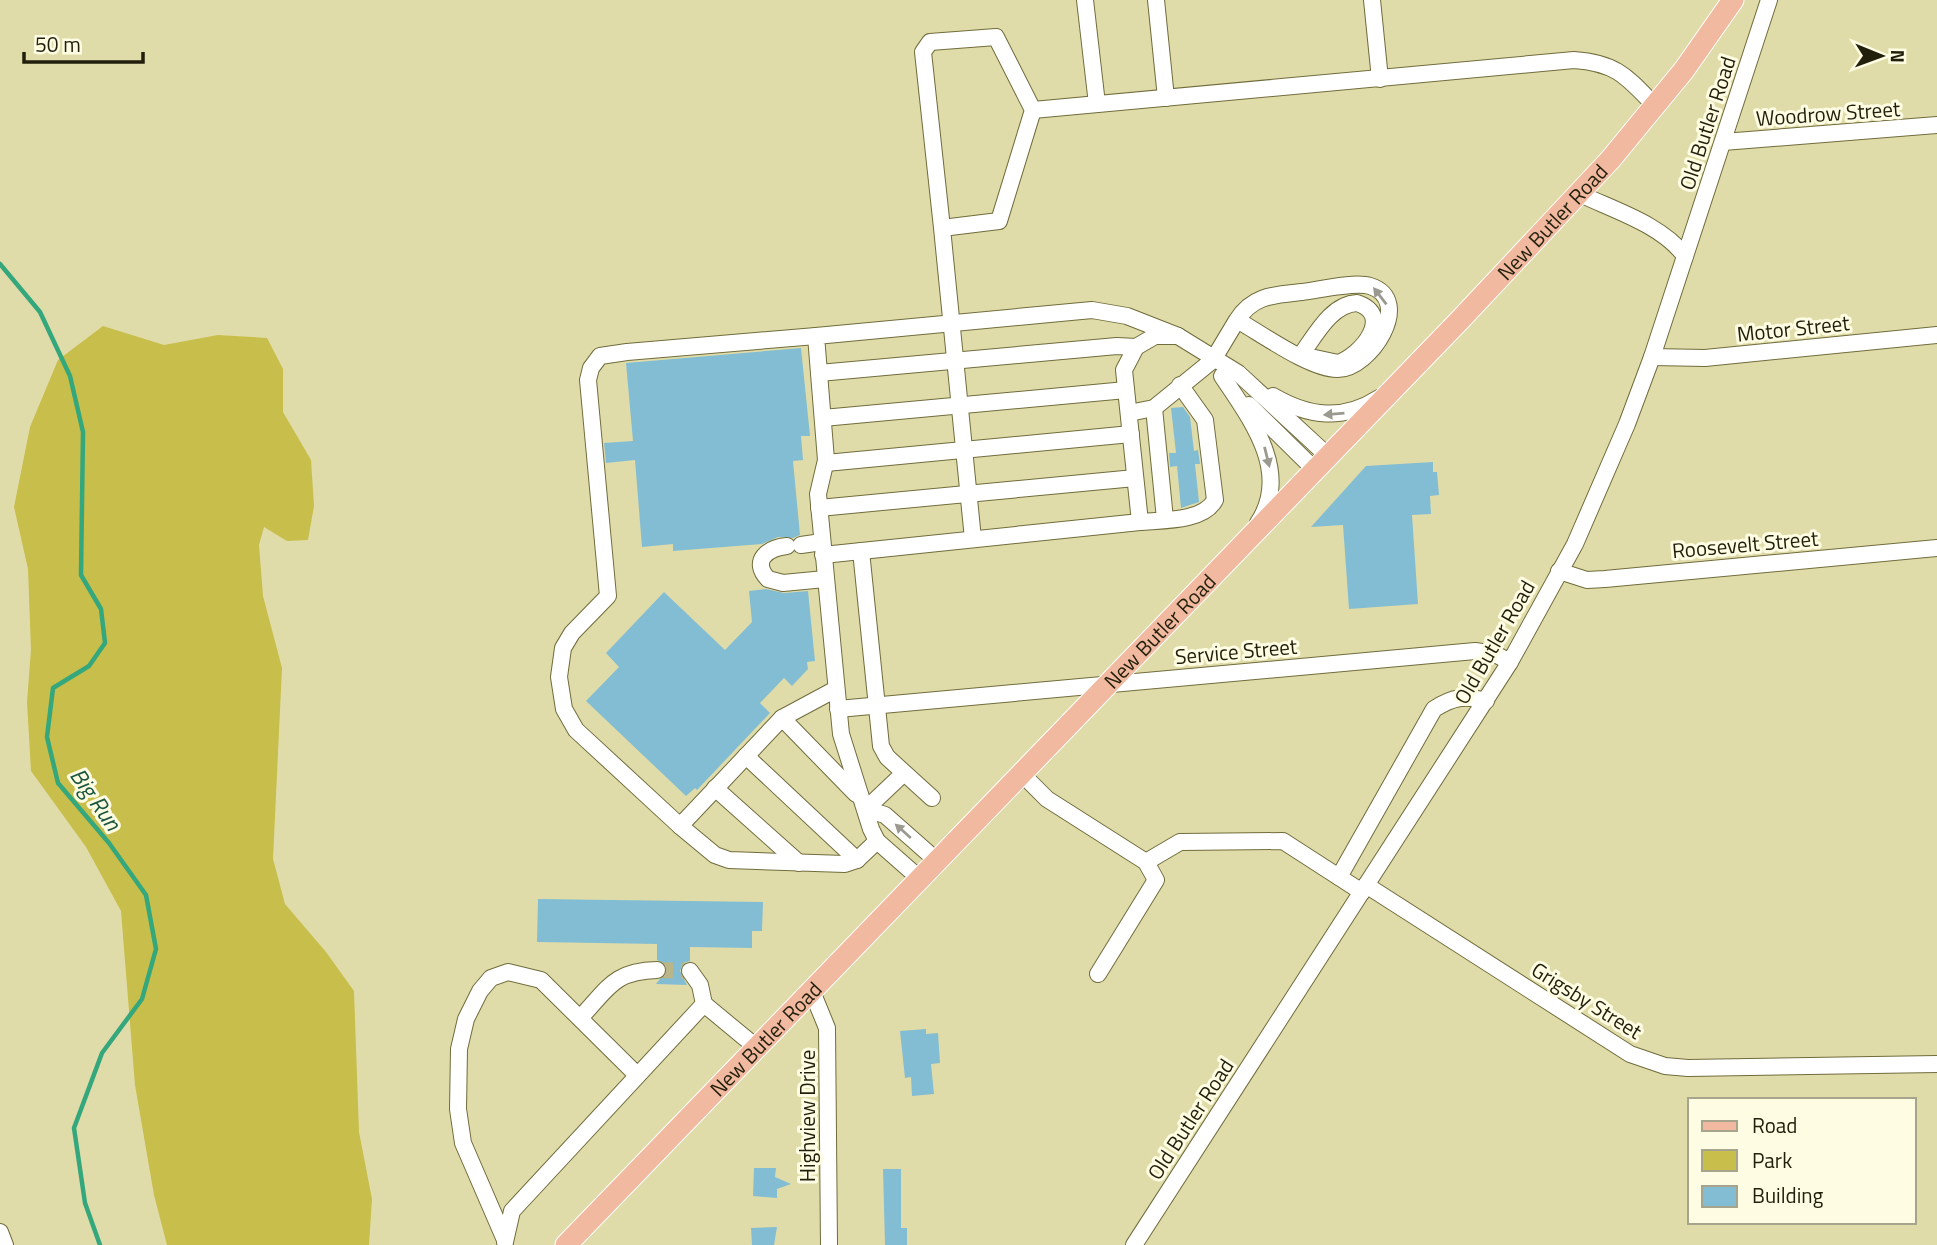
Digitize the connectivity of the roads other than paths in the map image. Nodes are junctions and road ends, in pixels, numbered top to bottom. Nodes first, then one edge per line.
1 (1085, 0) edge
2 (1156, 0) edge
3 (1372, 0) edge
4 (1733, 0) edge
5 (1769, 0) edge
6 (1380, 79) junction
7 (1166, 98) junction
8 (1097, 104) junction
9 (1656, 107) junction
10 (1034, 110) junction
11 (1937, 125) edge
12 (1723, 142) junction
13 (1578, 193) junction
14 (942, 228) junction
15 (1685, 256) junction
16 (1136, 319) junction
17 (1237, 320) junction
18 (951, 323) junction
19 (1937, 335) edge
20 (816, 336) junction
21 (1178, 336) junction
22 (1138, 346) junction
23 (1301, 355) junction
24 (1652, 357) junction
25 (1213, 360) junction
26 (955, 361) junction
27 (819, 373) junction
28 (1222, 376) junction
29 (1245, 379) junction
30 (1180, 385) junction
31 (1395, 387) junction
32 (1126, 390) junction
33 (959, 406) junction
34 (1154, 408) junction
35 (1129, 413) junction
36 (823, 418) junction
37 (1131, 434) junction
38 (964, 450) junction
39 (826, 463) junction
40 (1321, 463) junction
41 (1135, 478) junction
42 (969, 494) junction
43 (819, 508) junction
44 (1165, 519) junction
45 (1140, 522) junction
46 (1249, 537) junction
47 (973, 539) junction
48 (1937, 548) edge
49 (822, 549) junction
50 (861, 551) junction
51 (1559, 571) junction
52 (825, 579) junction
53 (1510, 662) junction
54 (1107, 683) junction
55 (836, 689) junction
56 (1486, 701) junction
57 (876, 705) junction
58 (838, 709) junction
59 (782, 718) junction
60 (746, 756) junction
61 (904, 772) junction
62 (1021, 773) junction
63 (715, 788) junction
64 (932, 799) dead end
65 (862, 802) junction
66 (680, 826) junction
67 (877, 841) junction
68 (857, 860) junction
69 (936, 860) junction
70 (1146, 862) junction
71 (799, 863) junction
72 (1339, 877) junction
73 (919, 878) junction
74 (1364, 888) junction
75 (657, 970) tunnel mouth
76 (690, 971) dead end
77 (1098, 974) dead end
78 (811, 989) junction
79 (704, 1004) junction
80 (580, 1018) junction
81 (756, 1047) junction
82 (1937, 1064) edge
83 (637, 1075) junction
84 (0, 1232) edge
85 (506, 1243) edge
86 (5, 1245) edge
87 (566, 1245) edge
88 (829, 1245) edge
89 (1134, 1245) edge

1 - 8 street
2 - 7 street
3 - 6 street
4 - 9 main road, New Butler Road
5 - 12 street, Old Butler Road
6 - 7 street
6 - 9 street
7 - 8 street
8 - 10 street
9 - 13 main road, New Butler Road
10 - 14 street
10 - 14 street
11 - 12 street, Woodrow Street
12 - 15 street, Old Butler Road
13 - 15 street
13 - 31 main road, New Butler Road
14 - 18 street
15 - 24 street, Old Butler Road
16 - 18 street
16 - 21 street
16 - 22 street
17 - 23 street
23 -> 17 street
17 - 25 street
18 - 20 street
18 - 26 street
19 - 24 street, Motor Street
20 - 27 street
20 - 66 street
21 - 22 street
21 - 25 street
22 - 26 street
22 - 32 street
23 - 23 street
24 - 51 street, Old Butler Road
25 - 28 street
25 - 29 street
25 - 30 street
26 - 27 street
26 - 33 street
27 - 36 street
28 - 40 street
28 -> 46 street
31 -> 29 street
29 - 40 street
30 - 34 street
30 - 44 street
31 - 40 main road, New Butler Road
32 - 33 street
32 - 35 street
33 - 36 street
33 - 38 street
34 - 35 street
34 - 44 street
35 - 37 street
36 - 39 street
37 - 38 street
37 - 41 street
38 - 39 street
38 - 42 street
39 - 43 street
40 - 46 main road, New Butler Road
41 - 42 street
41 - 45 street
42 - 43 street
42 - 47 street
43 - 49 street
44 - 45 street
45 - 47 street
46 - 54 main road, New Butler Road
47 - 50 street
48 - 51 street, Roosevelt Street
49 - 50 street
49 - 52 street
49 - 52 street
50 - 57 street
51 - 53 street, Old Butler Road
52 - 55 street
53 - 54 street, Service Street
53 - 56 street, Old Butler Road
54 - 57 street, Service Street
54 - 62 main road, New Butler Road
55 - 58 street
55 - 59 street
56 - 72 street
56 - 74 street, Old Butler Road
57 - 58 street, Service Street
57 - 61 street
58 - 65 street
59 - 60 street
59 - 65 street
60 - 63 street
60 - 68 street
61 - 64 street
61 - 65 street
62 - 69 main road, New Butler Road
62 - 70 street
63 - 66 street
63 - 71 street
65 - 67 street
69 -> 65 street
66 - 71 street
67 - 68 street
67 - 73 street
68 - 71 street
69 - 73 main road, New Butler Road
70 - 72 street, Grigsby Street
70 - 77 street
72 - 74 street, Grigsby Street
73 - 78 main road, New Butler Road
74 - 82 street, Grigsby Street
74 - 89 street, Old Butler Road
75 - 80 street
76 - 79 street
78 - 81 main road, New Butler Road
78 - 88 street, Highview Drive
79 - 81 street
79 - 83 street
80 - 83 street
80 - 85 street
81 - 87 main road, New Butler Road
83 - 85 street
84 - 86 street

